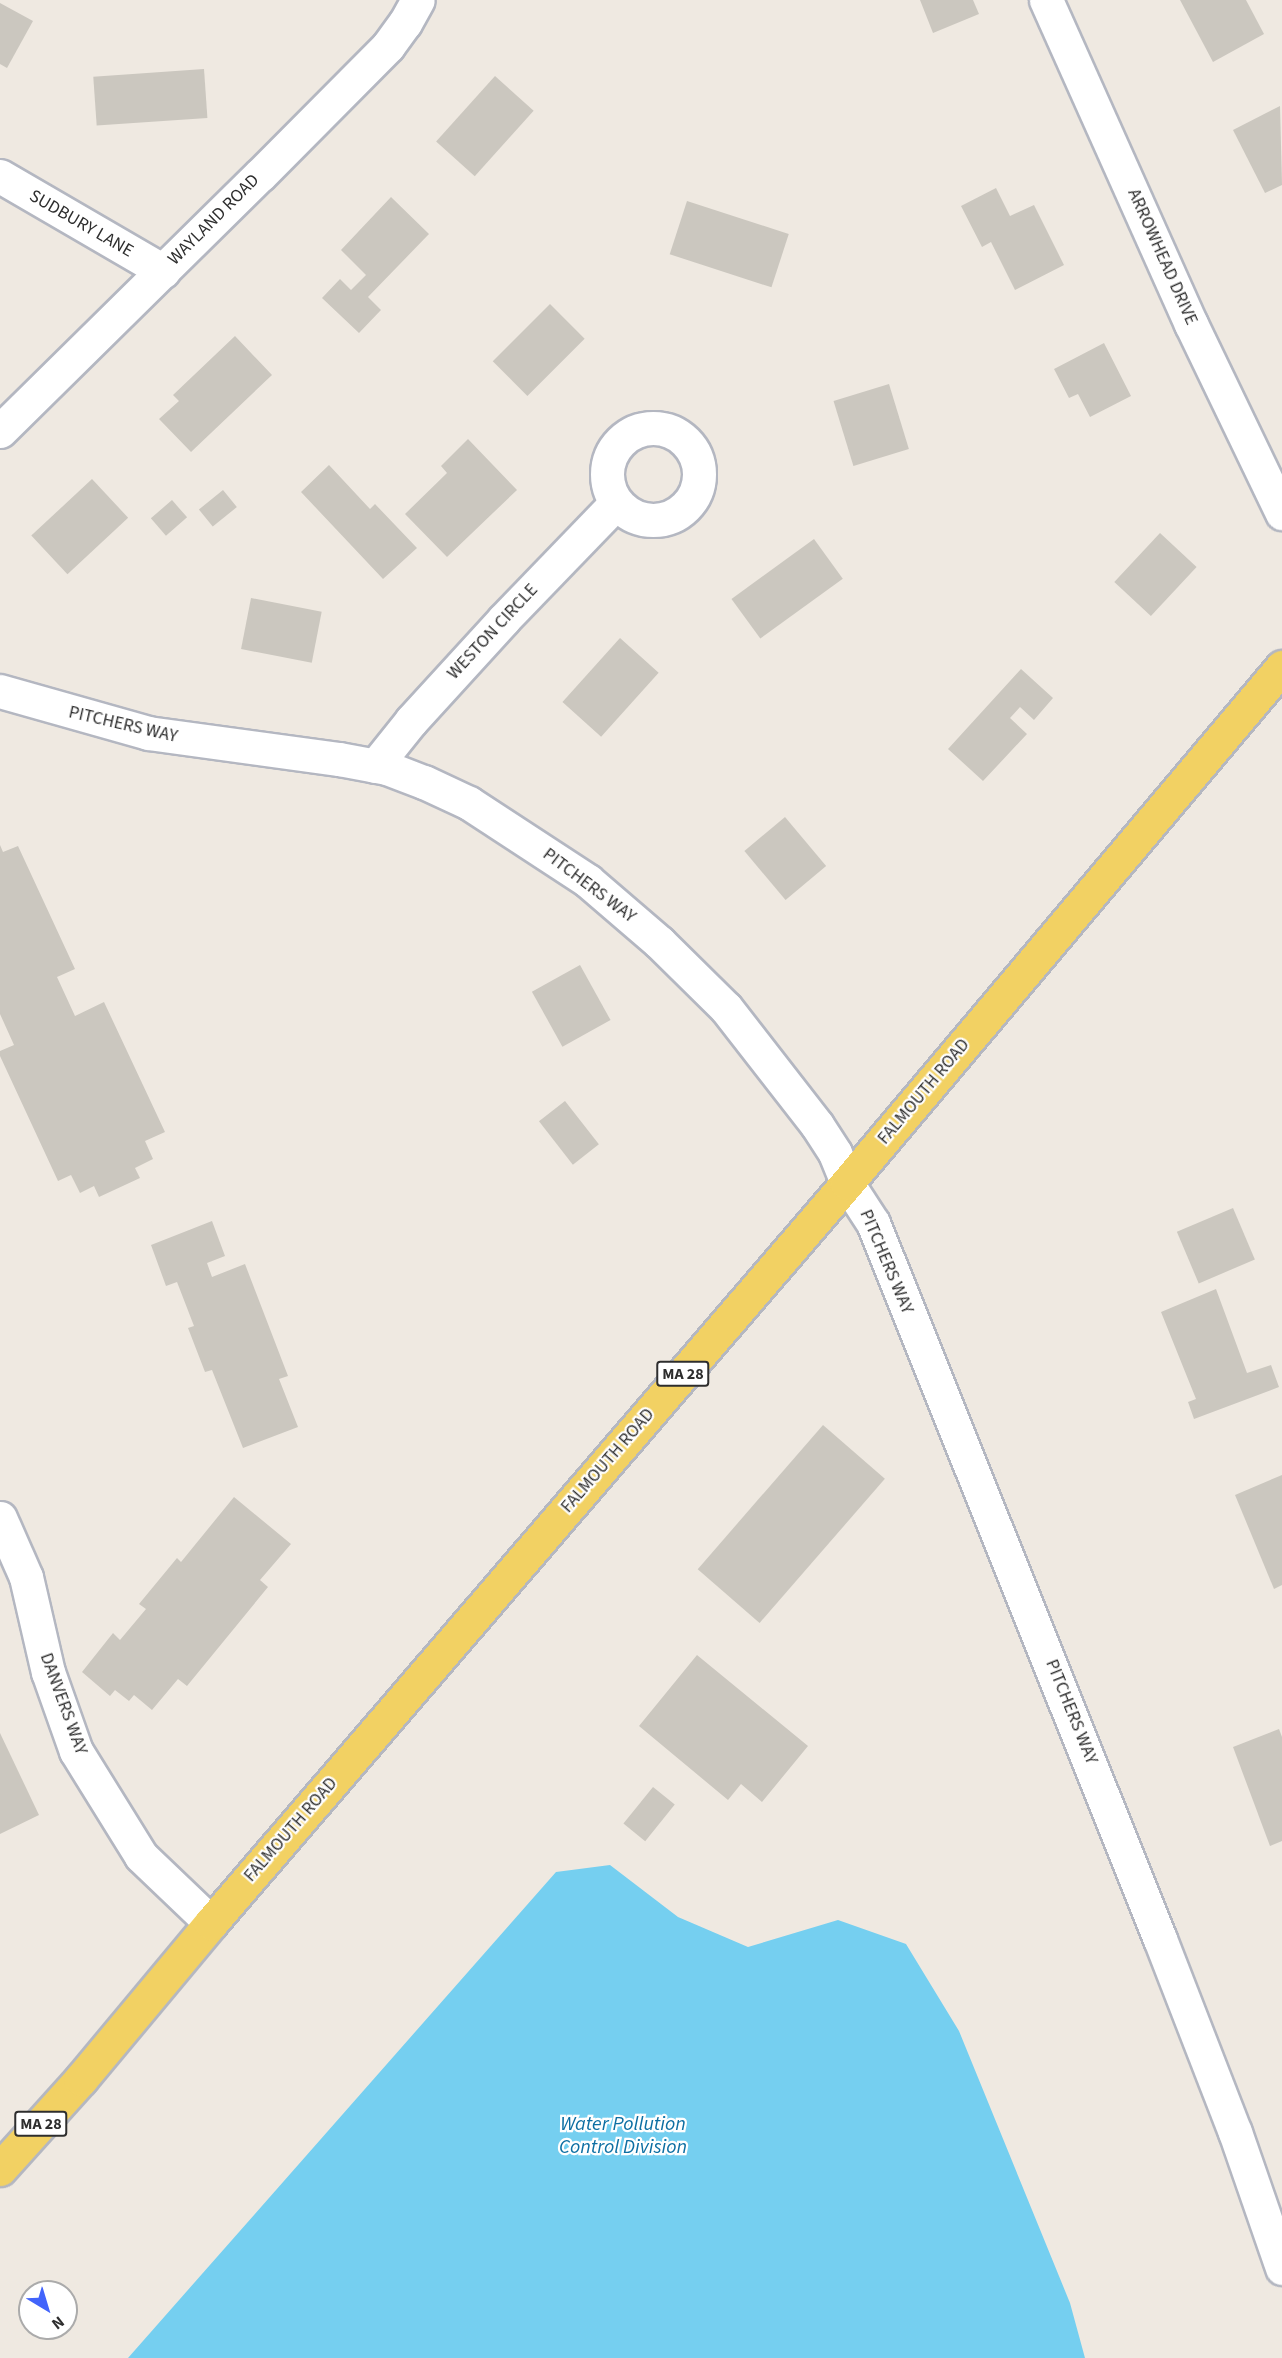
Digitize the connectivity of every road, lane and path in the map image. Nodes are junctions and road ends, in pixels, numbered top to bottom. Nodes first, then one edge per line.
1 (418, 0) edge
2 (1046, 0) edge
3 (0, 176) edge
4 (163, 271) junction
5 (0, 431) edge
6 (616, 503) dead end
7 (1282, 513) edge
8 (1282, 667) edge
9 (0, 692) edge
10 (375, 766) junction
11 (847, 1184) junction
12 (0, 1518) edge
13 (211, 1923) junction
14 (1, 2164) edge
15 (1282, 2268) edge

1 - 4 street, WAYLAND ROAD
2 - 7 street, ARROWHEAD DRIVE
3 - 4 street, SUDBURY LANE
4 - 5 street, WAYLAND ROAD
6 - 10 street, WESTON CIRCLE
8 - 11 main road, FALMOUTH ROAD / MA 28
9 - 10 street, PITCHERS WAY
10 - 11 street, PITCHERS WAY
11 - 13 main road, FALMOUTH ROAD / MA 28
11 - 15 street, PITCHERS WAY
12 - 13 street, DANVERS WAY
13 - 14 main road, FALMOUTH ROAD / MA 28

